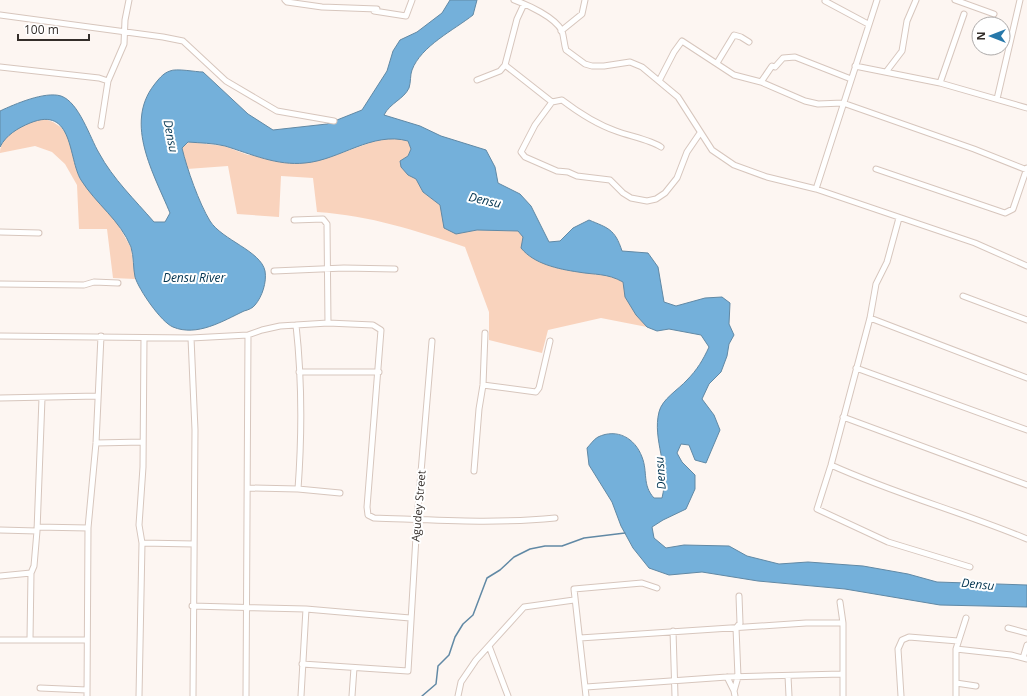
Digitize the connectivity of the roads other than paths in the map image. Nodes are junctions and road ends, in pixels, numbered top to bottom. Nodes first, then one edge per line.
1 (129, 0) edge
2 (285, 0) edge
3 (412, 0) edge
4 (585, 0) edge
5 (825, 0) edge
6 (877, 0) edge
7 (916, 0) edge
8 (955, 0) edge
9 (1020, 0) edge
10 (520, 2) edge
11 (964, 14) dead end
12 (994, 14) dead end
13 (0, 15) edge
14 (868, 24) junction
15 (561, 31) junction
16 (124, 32) junction
17 (750, 42) dead end
18 (717, 63) junction
19 (506, 65) junction
20 (0, 66) edge
21 (855, 66) junction
22 (886, 72) junction
23 (851, 79) junction
24 (477, 80) dead end
25 (108, 81) junction
26 (659, 81) junction
27 (761, 82) junction
28 (940, 82) junction
29 (997, 99) junction
30 (552, 102) junction
31 (843, 103) junction
32 (1027, 108) edge
33 (334, 121) dead end
34 (101, 126) dead end
35 (700, 133) junction
36 (661, 147) dead end
37 (876, 169) dead end
38 (1027, 169) edge
39 (816, 189) junction
40 (899, 218) junction
41 (294, 220) dead end
42 (0, 232) edge
43 (39, 233) dead end
44 (1027, 266) edge
45 (328, 269) junction
46 (395, 269) dead end
47 (274, 271) dead end
48 (118, 283) dead end
49 (0, 284) edge
50 (963, 296) dead end
51 (870, 318) junction
52 (1027, 320) edge
53 (328, 323) junction
54 (296, 325) junction
55 (485, 333) dead end
56 (248, 335) junction
57 (0, 336) edge
58 (101, 336) junction
59 (144, 338) junction
60 (191, 338) junction
61 (432, 341) dead end
62 (550, 341) dead end
63 (856, 368) junction
64 (299, 372) junction
65 (379, 372) junction
66 (1027, 378) edge
67 (483, 385) junction
68 (98, 396) junction
69 (0, 398) edge
70 (42, 398) junction
71 (843, 417) junction
72 (1027, 430) edge
73 (143, 442) junction
74 (96, 443) junction
75 (831, 465) junction
76 (474, 470) dead end
77 (1027, 485) edge
78 (248, 488) junction
79 (298, 489) junction
80 (340, 493) dead end
81 (555, 518) dead end
82 (417, 520) junction
83 (88, 528) junction
84 (37, 529) junction
85 (0, 530) edge
86 (1027, 539) edge
87 (142, 543) junction
88 (194, 544) junction
89 (970, 567) dead end
90 (31, 573) junction
91 (0, 576) edge
92 (657, 588) dead end
93 (739, 596) dead end
94 (574, 600) junction
95 (840, 602) dead end
96 (192, 606) junction
97 (248, 606) junction
98 (306, 610) junction
99 (410, 618) junction
100 (966, 618) dead end
101 (843, 623) junction
102 (736, 628) junction
103 (1008, 628) dead end
104 (673, 631) junction
105 (1027, 633) edge
106 (580, 638) junction
107 (30, 639) junction
108 (0, 640) edge
109 (87, 640) junction
110 (958, 641) junction
111 (1027, 645) edge
112 (490, 646) junction
113 (956, 649) junction
114 (1025, 658) edge
115 (302, 664) junction
116 (354, 668) junction
117 (842, 674) junction
118 (788, 676) junction
119 (727, 677) junction
120 (738, 677) junction
121 (673, 682) junction
122 (956, 682) junction
123 (976, 686) dead end
124 (586, 687) junction
125 (40, 688) dead end
126 (87, 690) junction
127 (734, 694) edge
128 (87, 696) edge
129 (139, 696) edge
130 (192, 696) edge
131 (246, 696) edge
132 (301, 696) edge
133 (352, 696) edge
134 (458, 696) edge
135 (508, 696) edge
136 (586, 696) edge
137 (675, 696) edge
138 (789, 696) edge
139 (843, 696) edge
140 (901, 696) edge
141 (956, 696) edge

1 - 16 street
2 - 3 street
4 - 15 street
5 - 14 street
6 - 14 street
7 - 22 street
8 - 12 street
9 - 29 street
10 - 15 street
10 - 19 street
11 - 28 street
13 - 16 street
14 - 21 street
15 - 26 street
16 - 25 street
16 - 33 street
17 - 18 street
18 - 26 street
18 - 27 street
19 - 24 street
19 - 30 street
20 - 25 street
21 - 22 street
21 - 23 street
22 - 28 street
23 - 27 street
23 - 31 street
25 - 34 street
26 - 35 street
27 - 31 street
28 - 29 street
29 - 32 street
30 - 35 street
30 - 36 street
31 - 38 street
31 - 39 street
35 - 39 street
37 - 38 street
39 - 40 street
40 - 44 street
40 - 51 street
41 - 45 street
42 - 43 street
45 - 46 street
45 - 47 street
45 - 53 street
48 - 49 street
50 - 52 street
51 - 63 street
51 - 66 street
53 - 54 street
53 - 65 street
54 - 56 street
54 - 64 street
55 - 67 street
56 - 60 street
56 - 78 street
57 - 58 street
58 - 59 street
58 - 68 street
59 - 60 street
59 - 73 street
60 - 88 street
61 - 82 street, Agudey Street
62 - 67 street
63 - 71 street
63 - 72 street
64 - 65 street
64 - 79 street
65 - 82 street
67 - 76 street
68 - 70 street
68 - 74 street
69 - 70 street
70 - 84 street
71 - 75 street
71 - 77 street
73 - 74 street
73 - 87 street
74 - 83 street
75 - 86 street
75 - 89 street
78 - 79 street
78 - 97 street
79 - 80 street
81 - 82 street
82 - 99 street, Agudey Street
83 - 84 street
83 - 109 street
84 - 85 street
84 - 90 street
87 - 88 street
87 - 129 street
88 - 96 street
90 - 91 street
90 - 107 street
92 - 94 street
93 - 102 street
94 - 106 street
94 - 112 street
95 - 101 street
96 - 97 street
96 - 130 street
97 - 98 street
97 - 131 street
98 - 99 street
98 - 115 street
99 - 116 street, Agudey Street
100 - 110 street
101 - 102 street
101 - 117 street
102 - 104 street
102 - 120 street
103 - 105 street
104 - 106 street
104 - 121 street
106 - 124 street
107 - 108 street
107 - 109 street
109 - 126 street
110 - 113 street
110 - 140 street
111 - 114 street
112 - 134 street
112 - 135 street
113 - 114 street
113 - 122 street
115 - 116 street
115 - 132 street
116 - 133 street
117 - 118 street
117 - 139 street
118 - 120 street
118 - 138 street
119 - 120 street
119 - 121 street
119 - 127 street
120 - 127 street
121 - 124 street
121 - 137 street
122 - 123 street
122 - 141 street
124 - 136 street
125 - 126 street
126 - 128 street

